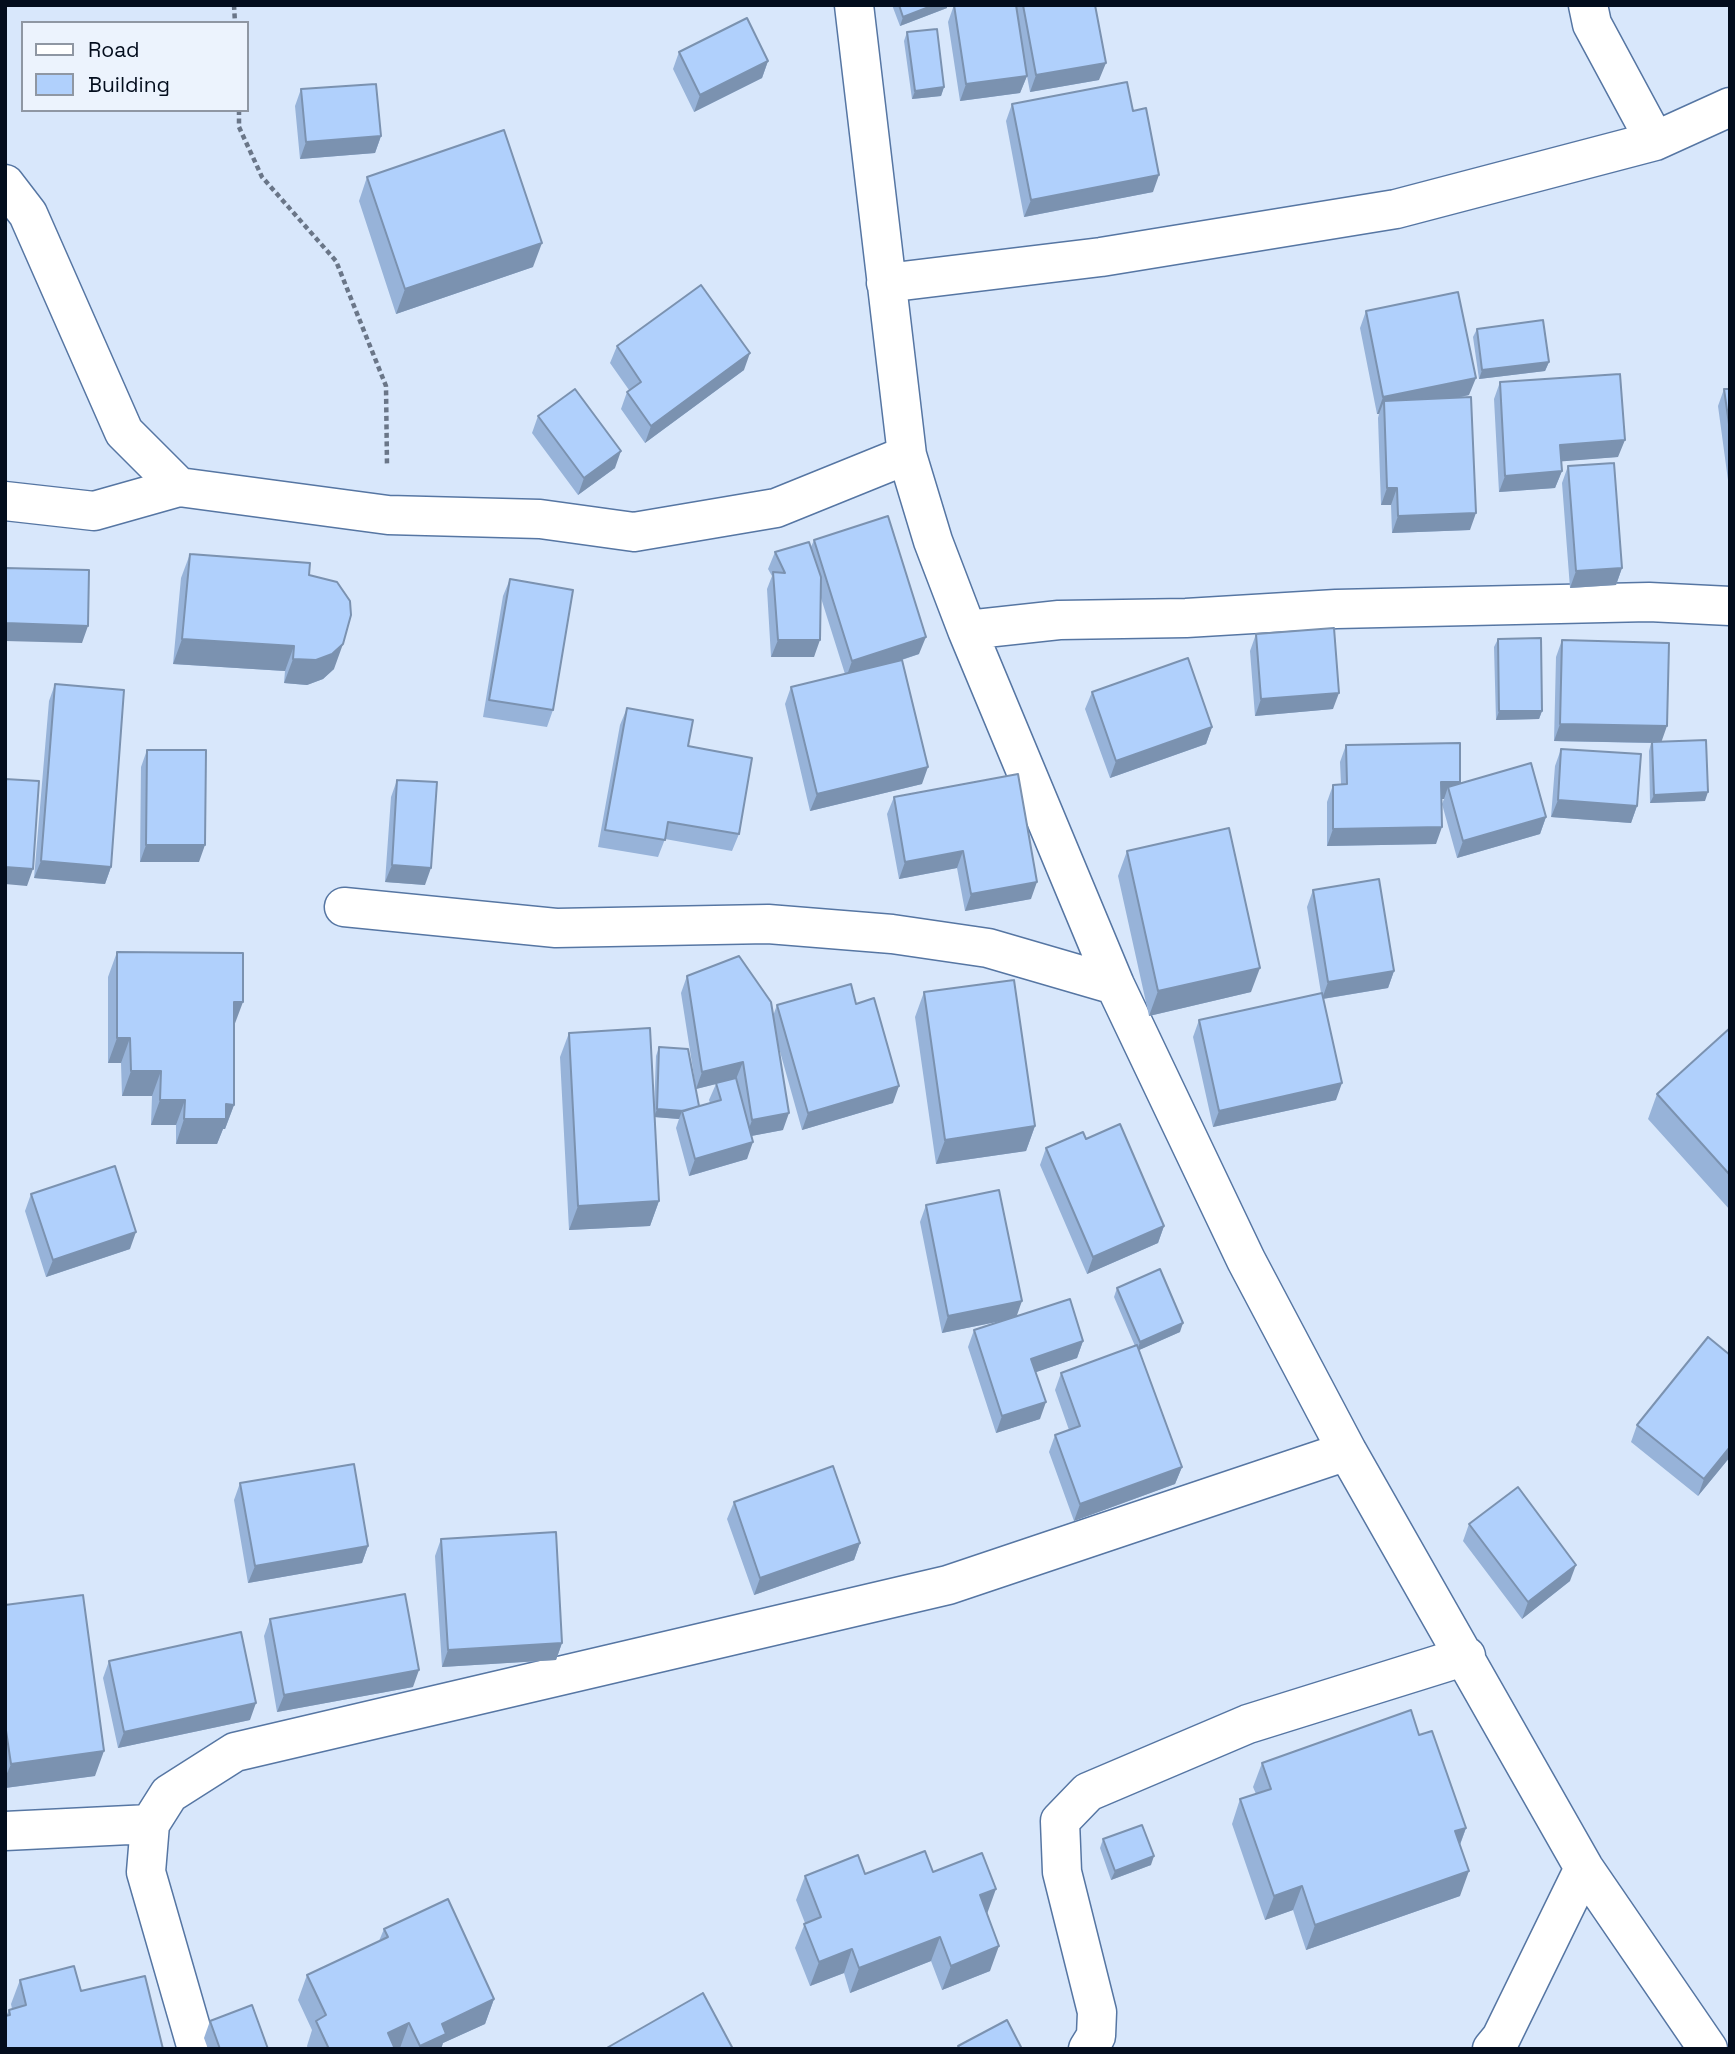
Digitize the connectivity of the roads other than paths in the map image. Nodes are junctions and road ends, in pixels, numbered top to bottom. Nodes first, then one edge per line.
1 (854, 5) edge
2 (1588, 5) edge
3 (1730, 107) edge
4 (1655, 141) junction
5 (5, 184) edge
6 (886, 283) junction
7 (907, 455) junction
8 (179, 487) junction
9 (5, 500) edge
10 (1730, 606) edge
11 (967, 630) junction
12 (344, 907) dead end
13 (1115, 985) junction
14 (1347, 1451) junction
15 (1466, 1656) junction
16 (150, 1824) junction
17 (5, 1831) edge
18 (1584, 1868) junction
19 (197, 2049) edge
20 (1088, 2049) edge
21 (1492, 2049) edge
22 (1708, 2049) edge

1 - 6 street
2 - 4 street
3 - 4 street
4 - 6 street
5 - 8 street
6 - 7 street
7 - 8 street
7 - 11 street
8 - 9 street
10 - 11 street
11 - 13 street
12 - 13 street
13 - 14 street
14 - 15 street
14 - 16 street
15 - 18 street
15 - 20 street
16 - 17 street
16 - 19 street
18 - 21 street
18 - 22 street

